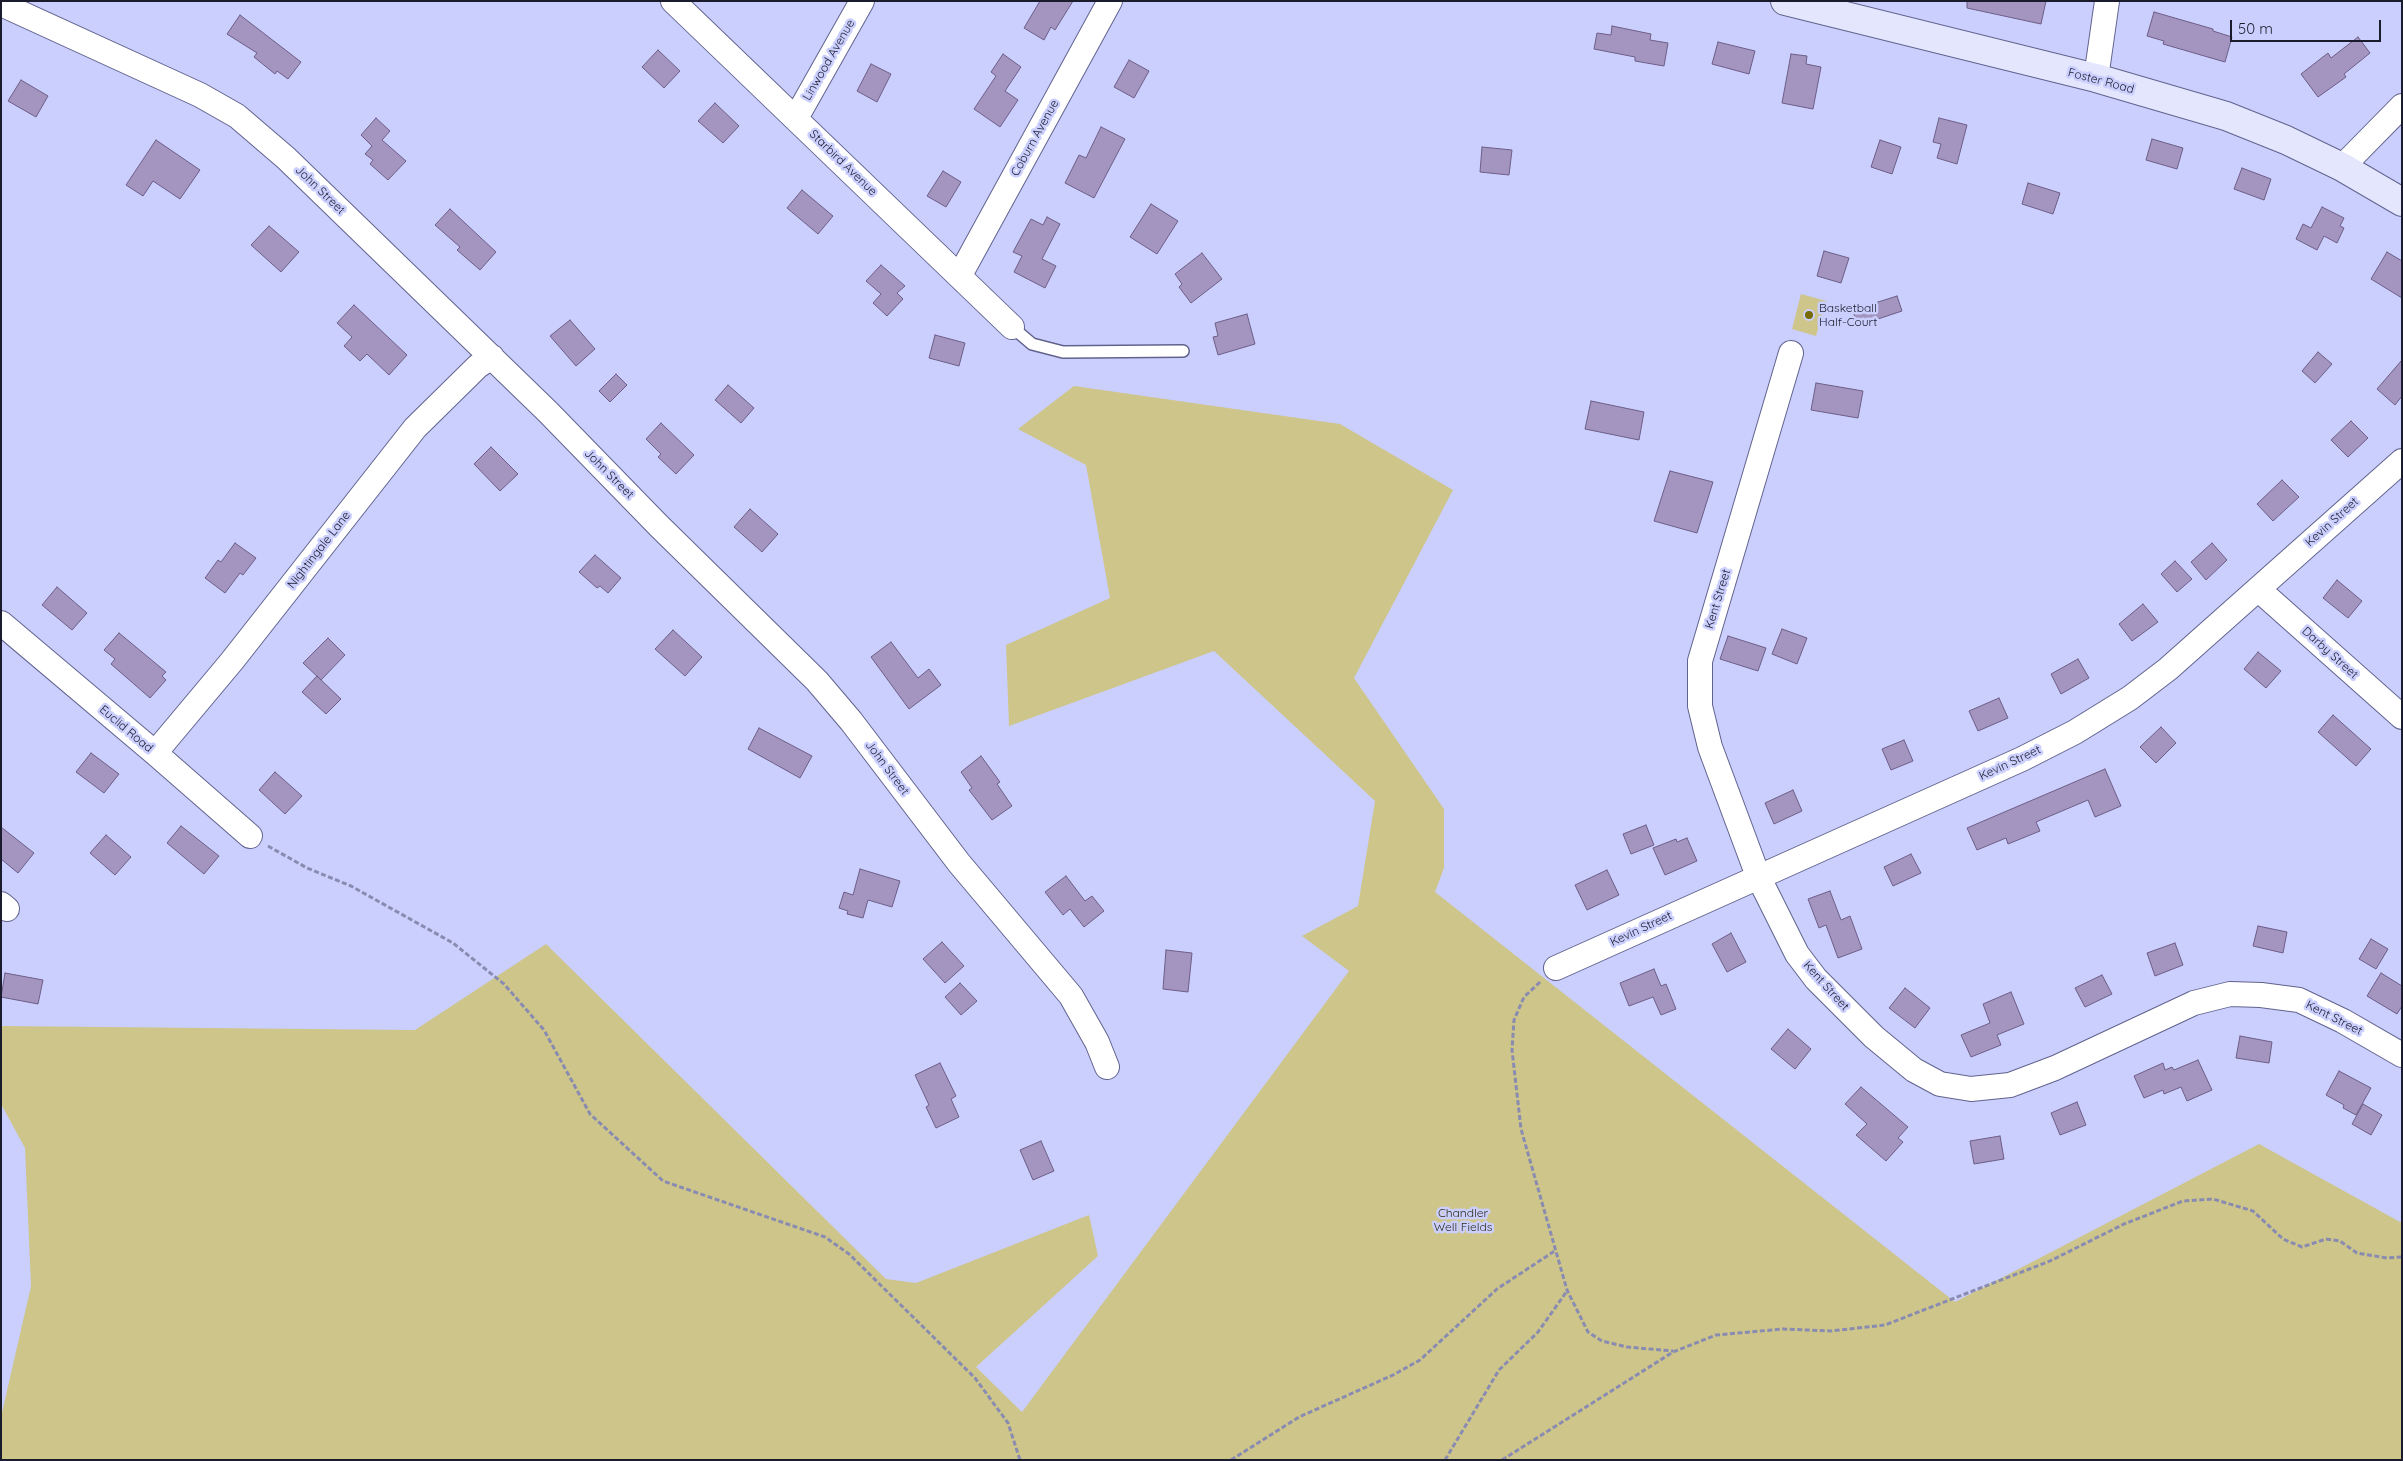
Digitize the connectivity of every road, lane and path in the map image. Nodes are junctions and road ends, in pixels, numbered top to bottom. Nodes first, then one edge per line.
1 (673, 1) edge
2 (862, 1) edge
3 (1110, 1) edge
4 (1785, 1) edge
5 (2108, 1) edge
6 (1, 4) edge
7 (1814, 5) edge
8 (2096, 78) junction
9 (2402, 106) edge
10 (796, 118) junction
11 (2342, 168) junction
12 (2402, 202) edge
13 (960, 275) junction
14 (1012, 327) joint
15 (1183, 350) dead end
16 (1792, 353) dead end
17 (492, 357) junction
18 (2402, 461) edge
19 (2258, 589) junction
20 (1, 623) edge
21 (2402, 716) edge
22 (155, 753) junction
23 (250, 836) joint
24 (1758, 876) junction
25 (1556, 968) joint
26 (2402, 1055) edge
27 (1107, 1067) dead end
28 (1556, 1250) junction
29 (2402, 1257) edge
30 (1568, 1290) junction
31 (1673, 1352) junction
32 (1020, 1460) edge
33 (1231, 1460) edge
34 (1445, 1460) edge
35 (1502, 1460) edge

1 - 10 street, Starbird Avenue
2 - 10 street, Linwood Avenue
3 - 13 street, Coburn Avenue
4 - 7 street, Foster Road
5 - 8 street
6 - 17 street, John Street
7 - 8 street, Foster Road
8 - 11 street, Foster Road
9 - 11 street
10 - 13 street, Starbird Avenue
11 - 12 street, Foster Road
13 - 14 street, Starbird Avenue
14 - 15 lane
16 - 24 street, Kent Street
17 - 22 street, Nightingale Lane
17 - 27 street, John Street
18 - 19 street, Kevin Street
19 - 21 street, Darby Street
19 - 24 street, Kevin Street
20 - 22 street, Euclid Road
22 - 23 street, Euclid Road
23 - 32 path
24 - 25 street, Kevin Street
24 - 26 street, Kent Street
25 - 28 path
28 - 30 path
28 - 33 path
29 - 31 path
30 - 31 path
30 - 34 path
31 - 35 path

